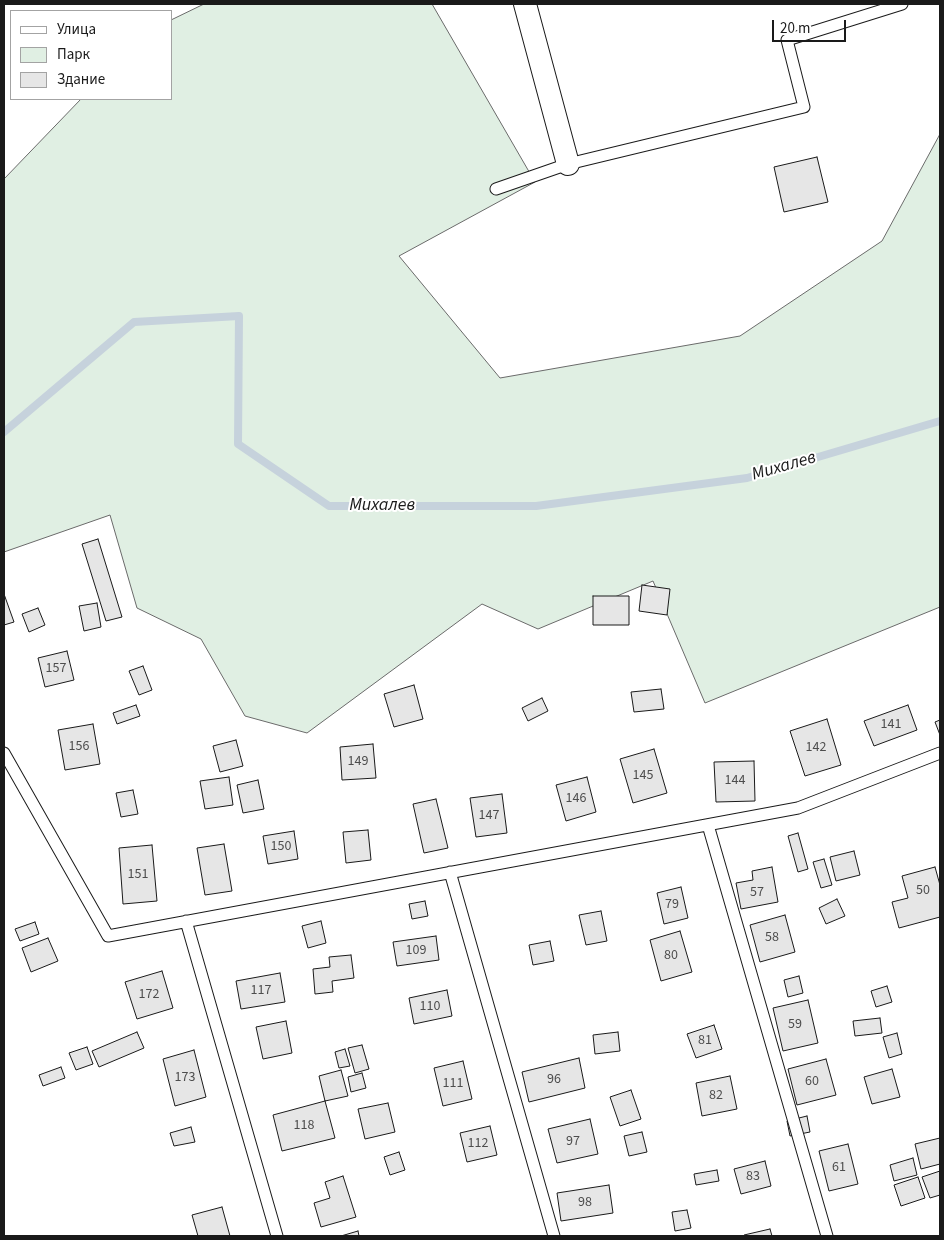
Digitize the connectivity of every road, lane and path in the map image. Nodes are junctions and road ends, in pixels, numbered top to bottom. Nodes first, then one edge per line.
1 (525, 4) edge
2 (902, 4) edge
3 (568, 164) junction
4 (496, 189) dead end
5 (4, 753) edge
6 (939, 757) edge
7 (708, 825) junction
8 (450, 872) junction
9 (186, 921) junction
10 (277, 1236) edge
11 (554, 1236) edge
12 (827, 1236) edge

1 - 3 street
2 - 3 lane
3 - 4 lane
5 - 9 lane
6 - 7 lane
7 - 8 lane
7 - 12 lane
8 - 9 lane
8 - 11 lane
9 - 10 lane

